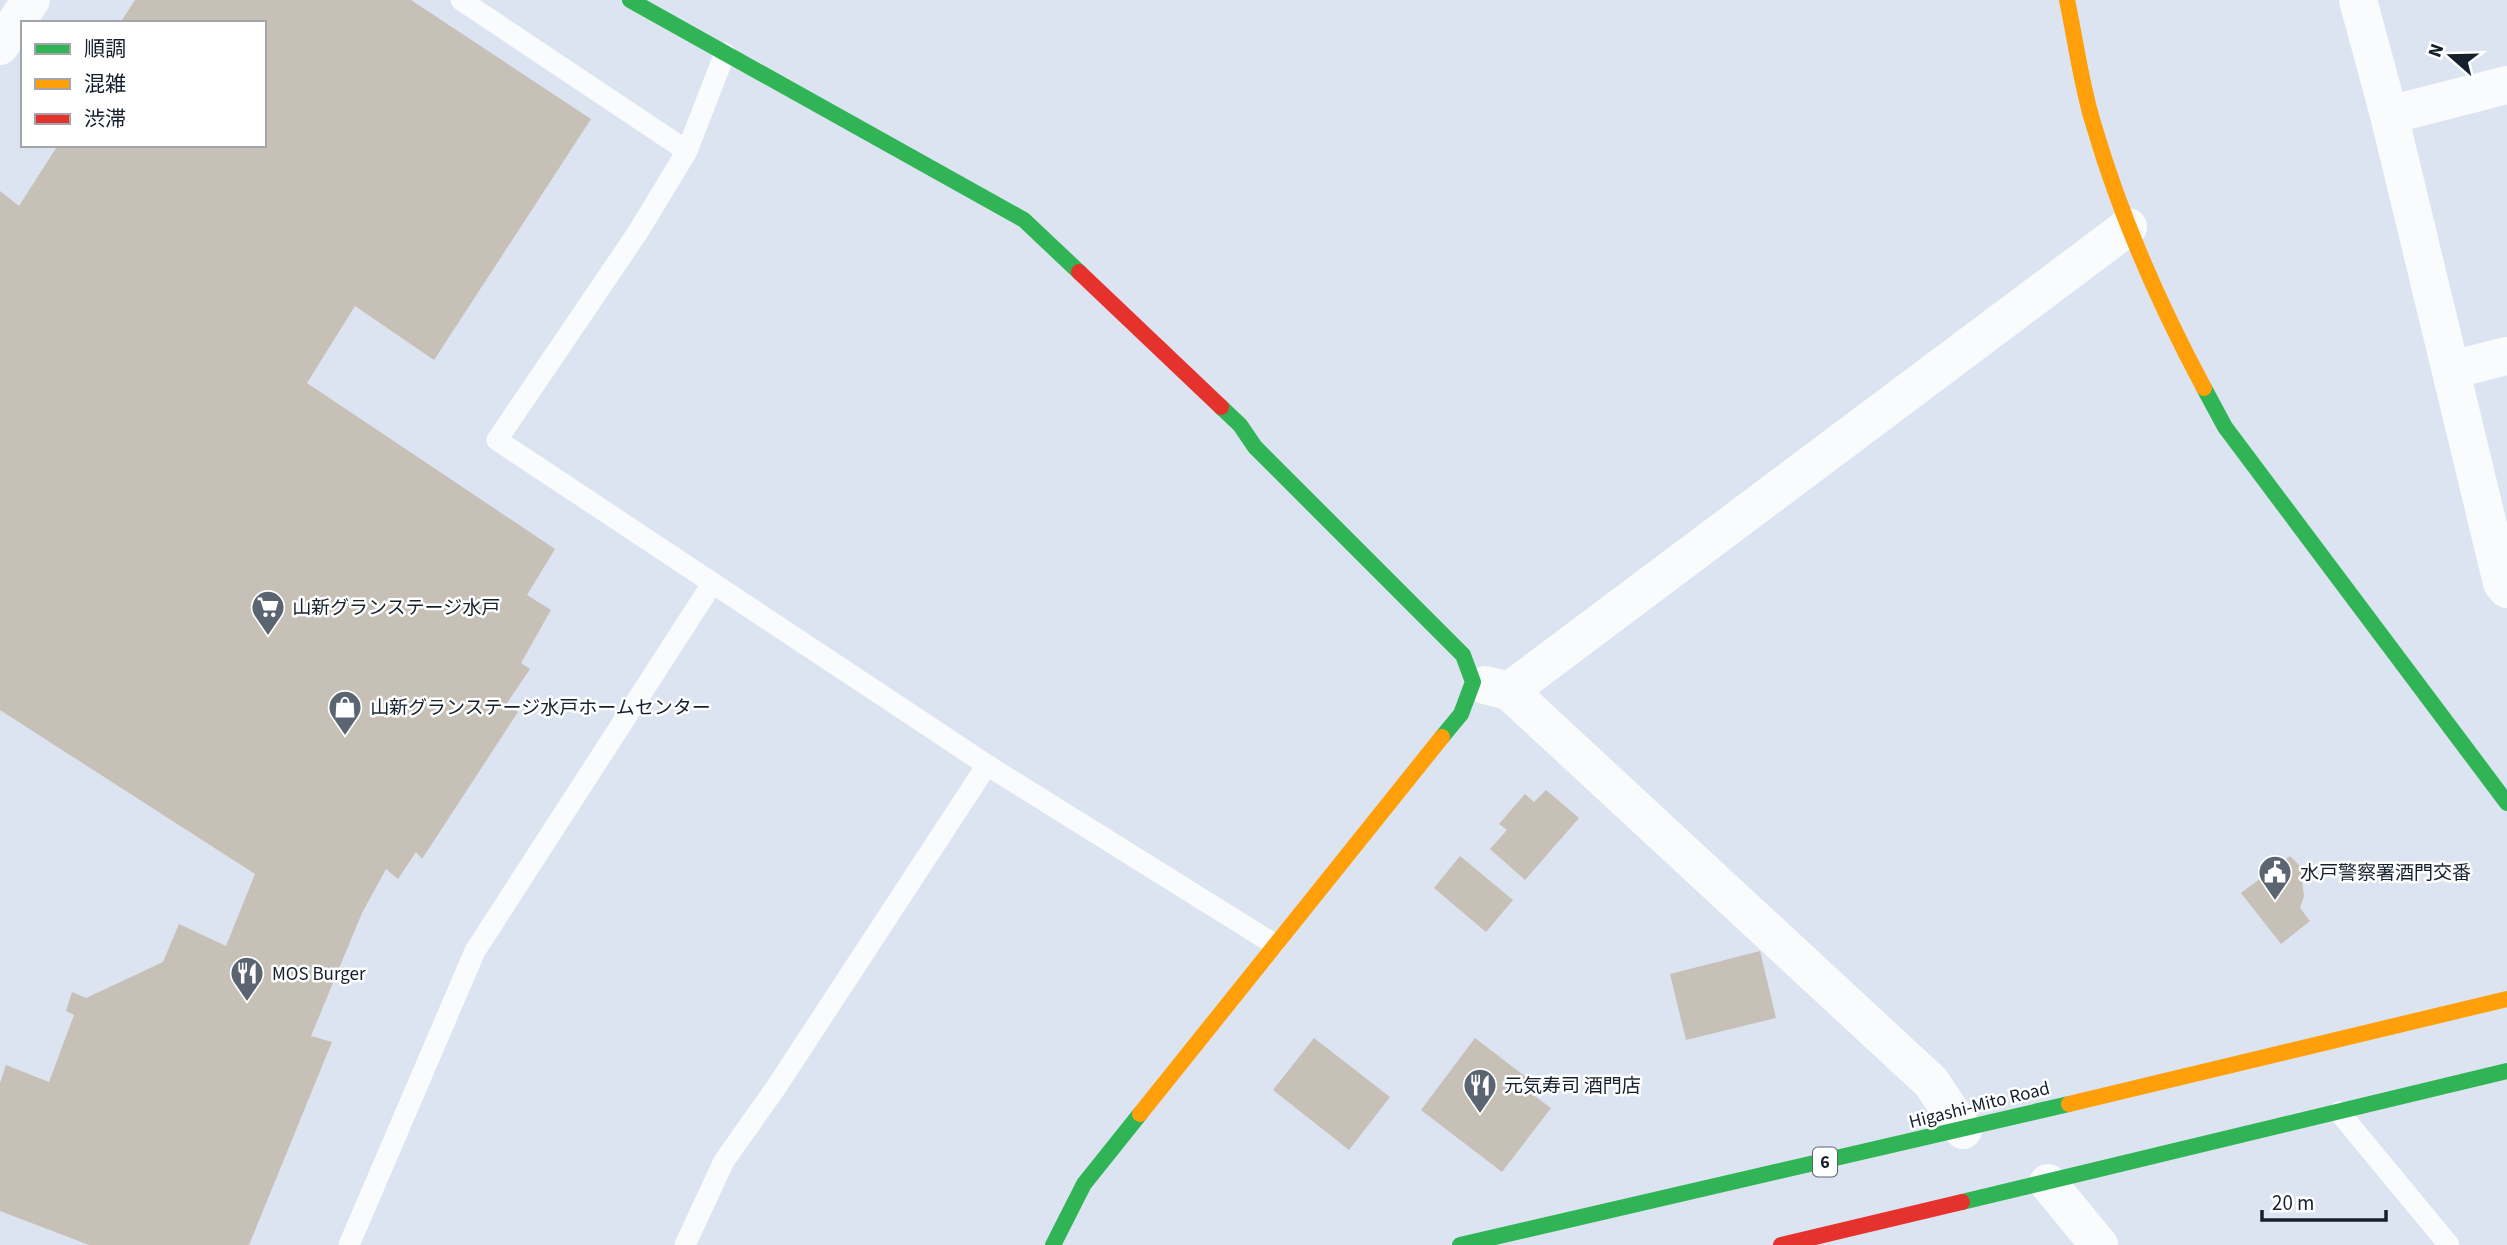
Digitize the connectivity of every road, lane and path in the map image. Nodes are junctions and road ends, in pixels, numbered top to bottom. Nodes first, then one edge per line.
1 (31, 0) edge
2 (461, 0) edge
3 (630, 0) edge
4 (2067, 0) edge
5 (2358, 0) edge
6 (0, 46) edge
7 (725, 53) junction
8 (2507, 85) edge
9 (2389, 115) junction
10 (687, 151) junction
11 (2128, 227) junction
12 (2507, 356) edge
13 (2451, 370) junction
14 (712, 584) junction
15 (2507, 589) edge
16 (1473, 682) junction
17 (1509, 691) junction
18 (987, 765) junction
19 (2507, 803) edge
20 (1274, 944) junction
21 (2507, 999) edge
22 (2507, 1071) edge
23 (2339, 1112) junction
24 (1964, 1130) junction
25 (2048, 1183) junction
26 (349, 1245) edge
27 (685, 1245) edge
28 (1053, 1245) edge
29 (1460, 1245) edge
30 (1781, 1245) edge
31 (2099, 1245) edge
32 (2449, 1245) edge

1 - 6 street
2 - 10 lane
3 - 7 main road
4 - 11 main road
5 - 9 street
7 - 10 lane
7 - 16 main road
8 - 9 street
9 - 13 street
10 - 14 lane
11 - 17 street
11 - 19 main road
12 - 13 street
13 - 15 street
14 - 18 lane
14 - 26 lane
16 - 17 street
16 - 20 main road
17 - 24 street
18 - 20 lane
18 - 27 lane
20 - 28 main road
21 - 24 main road, Higashi-Mito Road / 6
22 - 23 main road
23 - 25 main road
23 - 32 lane
24 - 29 main road, Higashi-Mito Road / 6
25 - 30 main road
25 - 31 street

